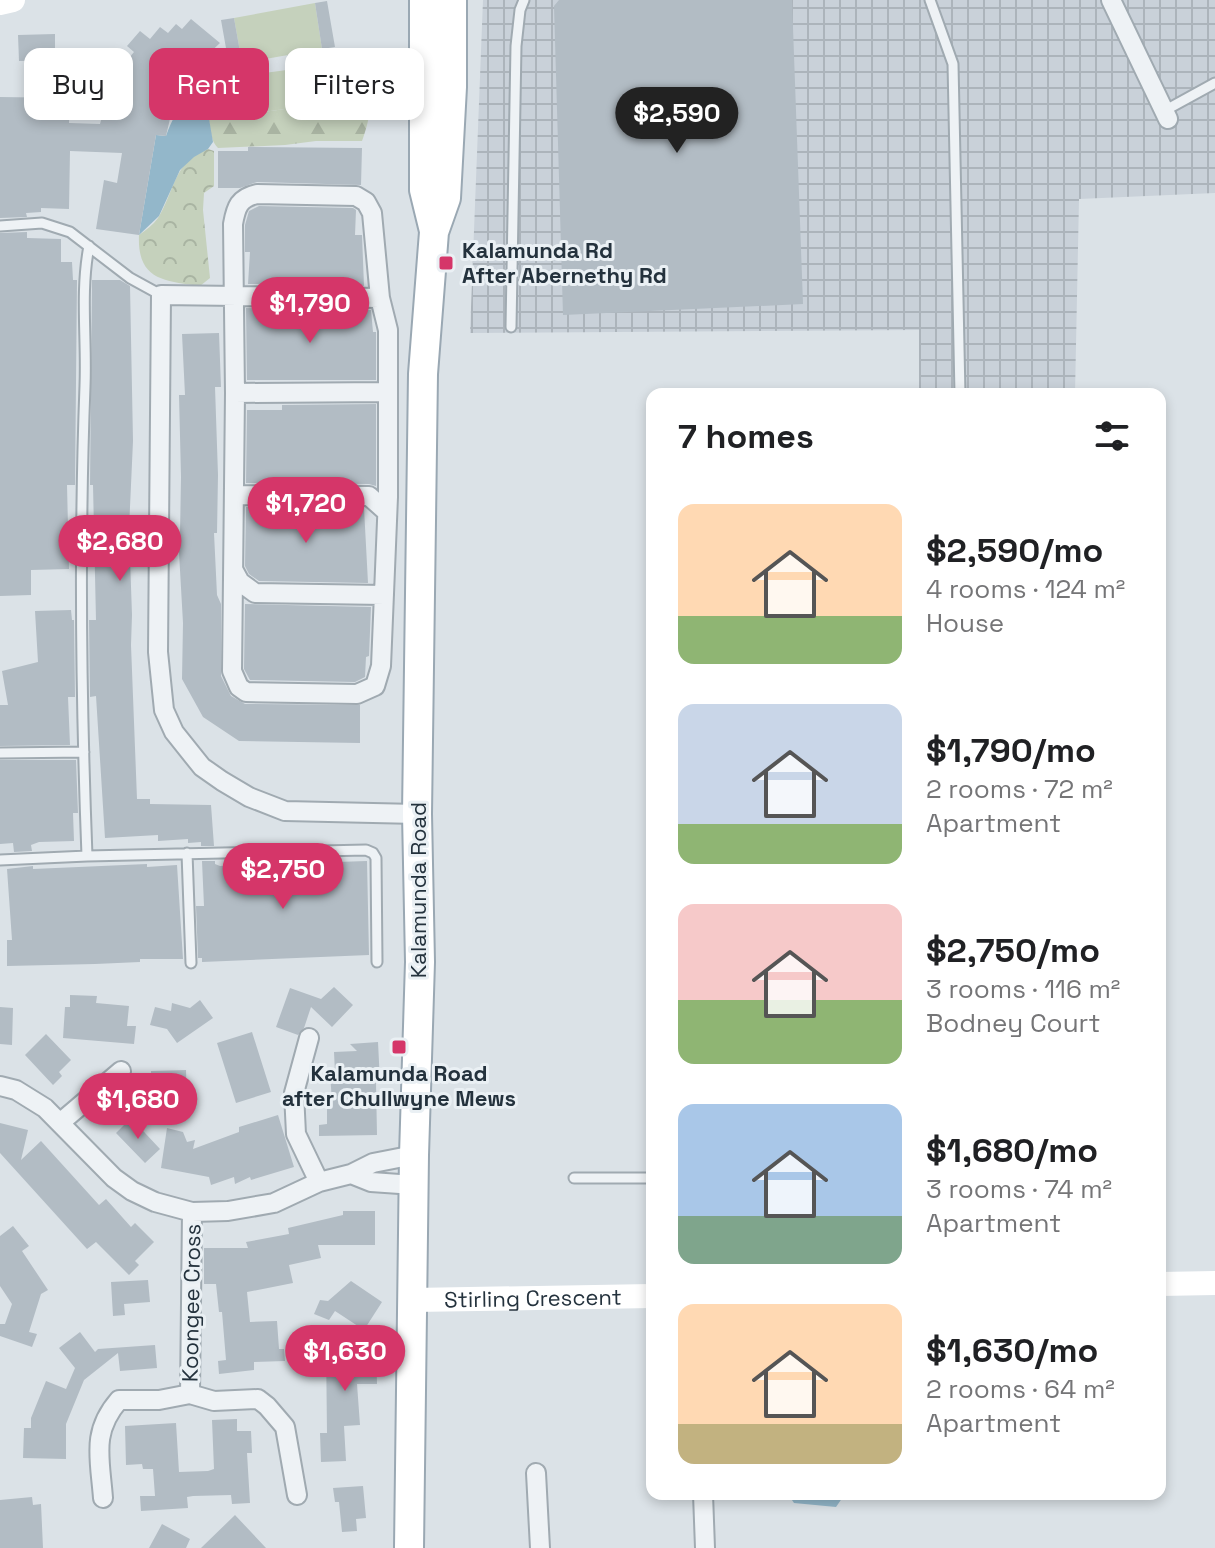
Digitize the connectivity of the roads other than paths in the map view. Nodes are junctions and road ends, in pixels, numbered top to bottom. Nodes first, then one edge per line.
1 (13, 0) edge
2 (424, 0) edge
3 (524, 0) edge
4 (930, 0) edge
5 (1111, 0) edge
6 (0, 3) edge
7 (452, 3) edge
8 (1215, 83) edge
9 (1166, 115) joint
10 (0, 226) edge
11 (434, 232) junction
12 (89, 246) junction
13 (161, 295) junction
14 (235, 295) junction
15 (380, 298) junction
16 (511, 327) dead end
17 (960, 388) edge
18 (388, 392) junction
19 (235, 393) junction
20 (235, 495) junction
21 (387, 512) junction
22 (234, 566) junction
23 (384, 595) junction
24 (84, 752) junction
25 (0, 753) edge
26 (417, 814) junction
27 (187, 853) junction
28 (87, 856) junction
29 (0, 860) edge
30 (377, 962) dead end
31 (191, 963) dead end
32 (309, 1038) dead end
33 (121, 1071) dead end
34 (0, 1086) edge
35 (61, 1122) junction
36 (414, 1155) junction
37 (351, 1174) junction
38 (574, 1178) dead end
39 (646, 1178) edge
40 (319, 1182) junction
41 (414, 1185) junction
42 (192, 1212) junction
43 (1215, 1283) edge
44 (1166, 1284) edge
45 (646, 1296) edge
46 (413, 1300) junction
47 (190, 1394) junction
48 (536, 1473) dead end
49 (297, 1495) dead end
50 (103, 1498) dead end
51 (703, 1500) edge
52 (409, 1548) edge
53 (540, 1548) edge
54 (705, 1548) edge

1 - 6 main road
2 - 11 main road, Kalamunda Road
3 - 16 lane
4 - 17 lane
5 - 9 street
7 - 11 main road, Kalamunda Road
8 - 9 lane
10 - 12 lane
11 - 26 main road, Kalamunda Road
12 - 13 lane
12 - 24 lane
13 - 14 street
13 - 26 street
14 - 15 street
14 - 15 street
14 - 19 street
15 - 18 street
18 - 19 street
18 - 21 street
19 - 20 street
20 - 21 street
20 - 22 street
21 - 23 street
22 - 23 street
22 - 23 street
24 - 25 lane
24 - 28 lane
26 - 36 main road, Kalamunda Road
27 - 28 lane
27 - 30 lane
27 - 31 lane
28 - 29 lane
32 - 40 street
33 - 35 street
34 - 35 street
35 - 42 street
36 - 37 street
36 - 41 main road, Kalamunda Road
37 - 40 street
37 - 41 street
38 - 39 lane
40 - 42 street
41 - 46 main road, Kalamunda Road
42 - 47 street, Koongee Cross
43 - 44 main road
45 - 46 main road, Stirling Crescent
46 - 52 main road, Kalamunda Road
47 - 49 street, Koongee Cross
47 - 50 street, Koongee Cross
48 - 53 street
51 - 54 street

